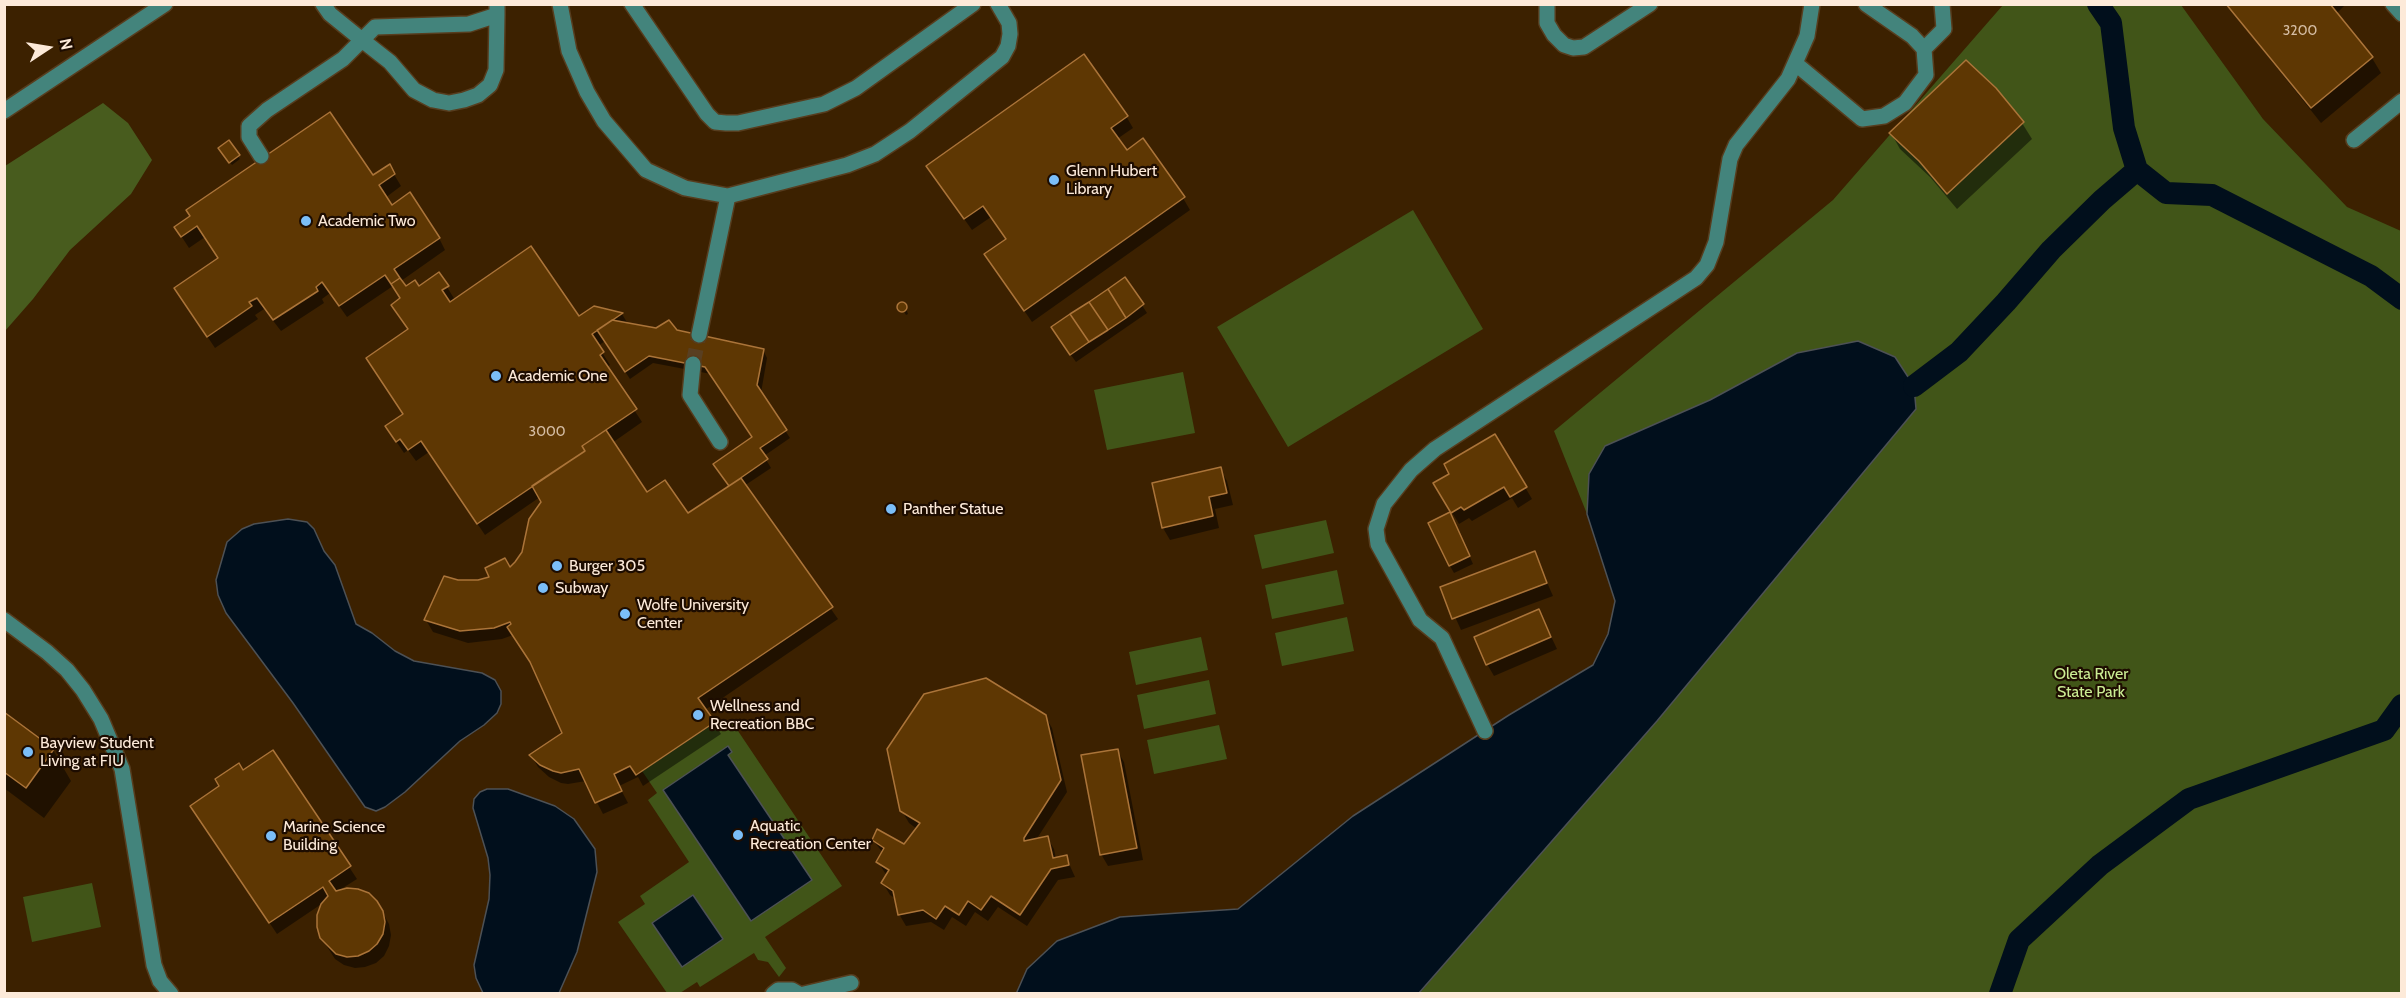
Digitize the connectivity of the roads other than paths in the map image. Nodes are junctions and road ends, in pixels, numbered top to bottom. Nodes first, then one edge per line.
1 (165, 4) edge
2 (323, 4) edge
3 (560, 4) edge
4 (632, 4) edge
5 (973, 4) edge
6 (998, 4) edge
7 (1547, 4) edge
8 (1650, 4) edge
9 (1812, 4) edge
10 (1866, 4) edge
11 (1942, 4) edge
12 (2393, 4) edge
13 (497, 10) edge
14 (2402, 14) edge
15 (362, 40) junction
16 (1924, 49) junction
17 (1796, 64) junction
18 (2402, 101) edge
19 (4, 111) edge
20 (2354, 140) dead end
21 (261, 156) dead end
22 (728, 196) junction
23 (699, 335) tunnel mouth
24 (693, 364) tunnel mouth
25 (720, 442) dead end
26 (4, 620) edge
27 (1485, 731) dead end
28 (851, 983) dead end
29 (171, 993) edge
30 (773, 993) edge
31 (799, 993) edge
32 (804, 993) edge

1 - 19 street
2 - 15 street
3 - 22 street
4 - 5 street
6 - 22 street
7 - 8 street
9 - 17 street
10 - 16 street
11 - 16 street
12 - 14 street
13 - 15 street
13 - 15 street
15 - 21 street
16 - 17 street
17 - 27 street
18 - 20 street
22 - 23 street
24 - 25 street
26 - 29 street
28 - 32 street
30 - 31 street

